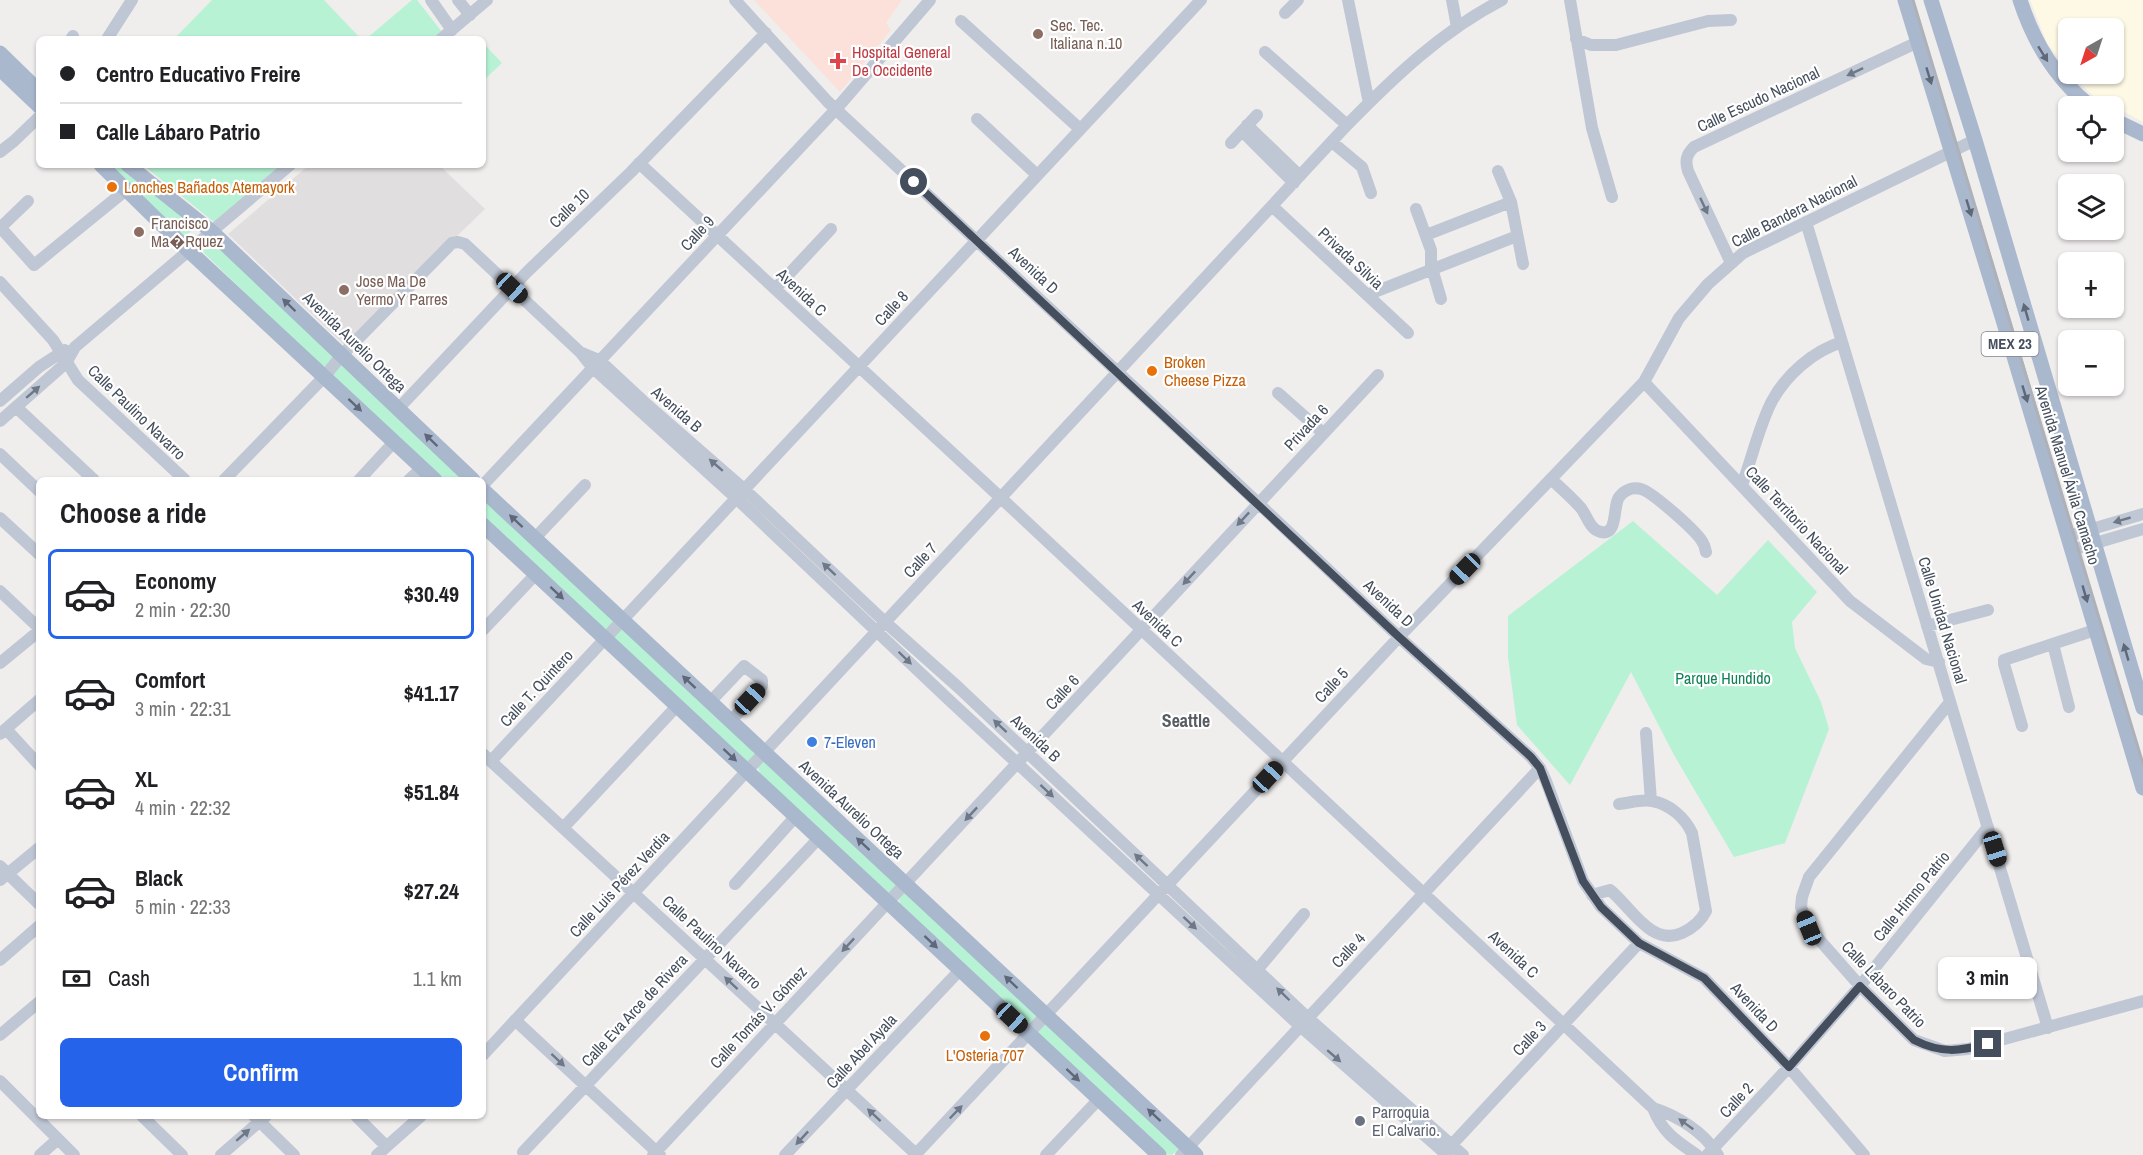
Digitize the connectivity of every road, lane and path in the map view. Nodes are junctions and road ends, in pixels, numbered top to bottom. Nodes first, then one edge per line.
1 (132, 0) edge
2 (431, 0) edge
3 (458, 0) edge
4 (488, 0) edge
5 (735, 0) edge
6 (930, 0) edge
7 (1201, 0) edge
8 (1298, 0) edge
9 (1348, 0) edge
10 (1452, 0) edge
11 (1502, 0) edge
12 (1570, 0) edge
13 (1905, 0) edge
14 (1930, 0) edge
15 (2020, 0) edge
16 (1285, 13) dead end
17 (470, 15) junction
18 (1731, 20) dead end
19 (961, 21) dead end
20 (1457, 27) junction
21 (452, 30) junction
22 (766, 33) junction
23 (109, 36) edge
24 (445, 36) edge
25 (1576, 39) junction
26 (1918, 42) junction
27 (1265, 52) dead end
28 (0, 53) edge
29 (0, 69) edge
30 (36, 82) edge
31 (2079, 96) edge
32 (36, 103) edge
33 (1369, 103) junction
34 (836, 109) junction
35 (1257, 115) dead end
36 (977, 119) dead end
37 (36, 120) edge
38 (1347, 125) junction
39 (2124, 125) edge
40 (1244, 128) junction
41 (1080, 129) junction
42 (2143, 134) edge
43 (1975, 140) junction
44 (1332, 141) junction
45 (1231, 143) dead end
46 (0, 152) edge
47 (1953, 152) junction
48 (639, 164) junction
49 (103, 168) edge
50 (132, 168) edge
51 (286, 168) edge
52 (1498, 171) dead end
53 (1037, 175) junction
54 (1297, 179) junction
55 (126, 190) junction
56 (1371, 193) dead end
57 (1611, 197) dead end
58 (28, 201) dead end
59 (1511, 202) junction
60 (1272, 206) junction
61 (1416, 209) dead end
62 (1806, 222) junction
63 (0, 227) edge
64 (831, 229) dead end
65 (211, 231) junction
66 (1426, 235) junction
67 (717, 236) junction
68 (1517, 236) junction
69 (977, 239) junction
70 (189, 250) junction
71 (1731, 263) junction
72 (1523, 264) dead end
73 (1434, 266) junction
74 (0, 282) edge
75 (512, 288) junction
76 (775, 290) junction
77 (1363, 291) junction
78 (1441, 299) dead end
79 (1408, 333) dead end
80 (1842, 342) junction
81 (342, 355) junction
82 (63, 358) junction
83 (596, 364) junction
84 (859, 366) junction
85 (1118, 372) junction
86 (1378, 375) dead end
87 (324, 377) junction
88 (1644, 382) junction
89 (1278, 393) dead end
90 (0, 401) edge
91 (16, 407) junction
92 (398, 409) junction
93 (0, 421) edge
94 (1323, 433) junction
95 (394, 442) junction
96 (0, 454) edge
97 (422, 468) junction
98 (91, 477) edge
99 (182, 477) edge
100 (227, 477) edge
101 (362, 477) edge
102 (412, 477) edge
103 (432, 477) edge
104 (470, 477) edge
105 (1551, 478) junction
106 (486, 484) edge
107 (585, 485) dead end
108 (1742, 485) junction
109 (36, 487) edge
110 (486, 490) edge
111 (740, 494) junction
112 (1001, 498) junction
113 (1258, 502) junction
114 (2143, 514) edge
115 (0, 518) edge
116 (486, 528) edge
117 (2143, 529) edge
118 (2092, 537) junction
119 (535, 538) junction
120 (2070, 543) junction
121 (36, 551) edge
122 (1706, 552) dead end
123 (536, 574) junction
124 (2, 597) edge
125 (1988, 610) dead end
126 (622, 620) junction
127 (36, 626) edge
128 (1927, 626) junction
129 (486, 627) edge
130 (881, 627) junction
131 (1141, 630) junction
132 (2095, 630) junction
133 (36, 632) edge
134 (1399, 637) junction
135 (605, 638) junction
136 (2053, 644) junction
137 (1939, 662) junction
138 (0, 663) edge
139 (710, 702) junction
140 (1950, 702) junction
141 (36, 703) edge
142 (677, 706) junction
143 (2069, 707) dead end
144 (2143, 708) edge
145 (730, 721) junction
146 (2022, 726) dead end
147 (3, 731) edge
148 (1646, 733) dead end
149 (765, 752) junction
150 (1028, 753) junction
151 (487, 757) edge
152 (36, 762) edge
153 (1282, 762) junction
154 (1017, 763) junction
155 (1540, 768) junction
156 (747, 771) junction
157 (2143, 788) edge
158 (1651, 801) junction
159 (1619, 804) dead end
160 (796, 816) junction
161 (1988, 827) junction
162 (563, 828) junction
163 (819, 838) junction
164 (36, 850) edge
165 (3, 873) edge
166 (735, 884) dead end
167 (905, 884) junction
168 (1163, 889) junction
169 (634, 892) junction
170 (1424, 893) junction
171 (1592, 895) junction
172 (36, 901) edge
173 (888, 902) junction
174 (1304, 914) dead end
175 (36, 929) edge
176 (1218, 941) junction
177 (1639, 943) junction
178 (705, 958) junction
179 (0, 960) edge
180 (1257, 969) junction
181 (960, 970) junction
182 (1860, 986) junction
183 (2143, 1001) edge
184 (36, 1008) edge
185 (1046, 1014) junction
186 (515, 1020) junction
187 (1304, 1022) junction
188 (775, 1023) junction
189 (1564, 1023) junction
190 (2048, 1028) junction
191 (1030, 1034) junction
192 (0, 1035) edge
193 (486, 1052) edge
194 (1789, 1067) junction
195 (0, 1081) edge
196 (585, 1085) junction
197 (847, 1090) junction
198 (1099, 1099) junction
199 (1653, 1108) junction
200 (36, 1117) edge
201 (38, 1119) edge
202 (145, 1119) edge
203 (259, 1119) edge
204 (261, 1119) edge
205 (359, 1119) edge
206 (418, 1119) edge
207 (58, 1139) junction
208 (387, 1146) junction
209 (523, 1152) dead end
210 (1188, 1152) edge
211 (1446, 1152) edge
212 (1712, 1153) edge
213 (656, 1154) edge
214 (40, 1155) edge
215 (74, 1155) edge
216 (182, 1155) edge
217 (221, 1155) edge
218 (294, 1155) edge
219 (376, 1155) edge
220 (785, 1155) edge
221 (916, 1155) edge
222 (1046, 1155) edge
223 (1159, 1155) edge
224 (1462, 1155) edge
225 (1696, 1155) edge
226 (1864, 1155) edge

1 - 23 street
2 - 21 street
3 - 17 street
4 - 17 street
5 - 22 street, Avenida D
6 - 34 street, Calle 9
7 - 41 street, Calle 8
8 - 16 street
9 - 33 street
10 - 20 street
11 - 20 street, Calle 7
12 - 25 street
13 - 26 main road, Avenida Manuel Ávila Camacho / MEX 23
14 - 43 main road, Avenida Manuel Ávila Camacho / MEX 23
15 -> 31 main road
17 - 21 street
18 - 25 street
19 - 41 street
20 - 33 street, Calle 7
21 - 24 street
22 - 34 street, Avenida D
22 - 48 street, Calle 10
25 - 57 street
26 -> 47 main road, Avenida Manuel Ávila Camacho / MEX 23
26 -> 71 street, Calle Escudo Nacional
27 - 38 street
28 - 30 main road
29 - 32 main road
33 - 38 street, Calle 7
34 - 67 street, Calle 9
34 - 69 street, Avenida D
35 - 40 street
36 - 53 street
37 - 46 street
38 - 44 street, Calle 7
39 - 42 main road
40 - 45 street
40 - 54 street
41 - 53 street, Calle 8
43 - 47 street, Calle Bandera Nacional
118 -> 43 main road, Avenida Manuel Ávila Camacho / MEX 23
44 - 54 street, Calle 7
44 - 56 street
47 - 62 street, Calle Bandera Nacional
47 -> 120 main road, Avenida Manuel Ávila Camacho / MEX 23
48 - 67 street, Avenida C
48 - 75 street, Calle 10
49 - 55 main road
50 - 65 main road, Avenida Aurelio Ortega
51 - 65 street
52 - 59 street
53 - 69 street, Calle 8
54 - 60 street, Calle 7
55 - 63 street
55 - 70 main road
58 - 63 street
59 - 66 street
59 - 68 street
60 - 77 street, Privada Silvia
60 - 85 street, Calle 7
61 - 66 street
62 - 71 street, Calle Bandera Nacional
62 - 80 street, Calle Unidad Nacional
64 - 76 street
65 - 70 street
81 -> 65 main road, Avenida Aurelio Ortega
66 - 73 street
67 - 76 street, Avenida C
67 - 83 street, Calle 9
68 - 72 street
68 - 73 street
69 - 84 street, Calle 8
69 - 85 street, Avenida D
70 - 82 street
70 - 87 main road
71 - 88 street, Calle Bandera Nacional
73 - 77 street
73 - 78 street
74 - 82 street, Calle Paulino Navarro
75 - 81 street, Avenida B
75 - 83 street, Avenida B
75 - 92 street, Calle 10
76 - 84 street, Avenida C
77 - 79 street, Privada Silvia
80 - 108 street
80 - 128 street, Calle Unidad Nacional
81 - 87 street
81 - 92 main road, Avenida Aurelio Ortega
82 - 90 street
91 -> 82 street
82 - 99 street, Calle Paulino Navarro
83 - 106 street, Calle 9
83 - 111 street, Avenida B
84 - 111 street, Calle 8
84 - 112 street, Avenida C
85 - 112 street, Calle 7
85 - 113 street, Avenida D
86 - 94 street, Privada 6
87 -> 95 main road
87 - 100 street
88 - 105 street, Calle 5
88 - 108 street, Calle Territorio Nacional
89 - 94 street
91 - 93 street
91 - 98 street
104 -> 92 main road, Avenida Aurelio Ortega
94 - 113 street, Privada 6
95 - 97 main road
95 - 101 street
96 - 109 street
97 - 102 street
97 - 103 main road
105 - 122 street
105 - 134 street, Calle 5
107 - 119 street
108 - 137 street, Calle Territorio Nacional
119 -> 110 main road, Avenida Aurelio Ortega
111 - 126 street, Calle 8
111 - 130 street, Avenida B
112 - 130 street, Calle 7
112 - 131 street, Avenida C
113 -> 131 street, Calle 6
113 - 134 street, Avenida D
114 -> 118 street
115 - 121 street
116 - 123 main road
117 - 118 street
118 - 120 street
144 -> 118 main road, Avenida Manuel Ávila Camacho / MEX 23
119 - 126 main road, Avenida Aurelio Ortega
120 -> 132 main road, Avenida Manuel Ávila Camacho / MEX 23
123 - 129 street
123 -> 135 main road
124 - 127 street
125 - 128 street
126 - 135 street, Calle 8
139 -> 126 main road, Avenida Aurelio Ortega
128 - 137 street, Calle Unidad Nacional
130 - 149 street, Calle 7
150 -> 130 street, Avenida B
130 -> 154 street, Avenida B
131 - 150 street, Calle 6
131 - 153 street, Avenida C
132 - 136 street
132 - 157 main road, Avenida Manuel Ávila Camacho / MEX 23
133 - 138 street
134 - 153 street, Calle 5
134 - 155 street, Avenida D
135 - 142 main road
135 - 151 street, Calle T. Quintero
136 - 143 street
136 - 146 street
137 - 140 street, Calle Unidad Nacional
139 - 145 main road, Avenida Aurelio Ortega
139 - 145 street
140 - 161 street, Calle Unidad Nacional
140 - 182 street, Calle Lábaro Patrio
141 - 147 street
142 -> 156 main road
142 - 162 street
145 - 149 main road, Avenida Aurelio Ortega
147 - 152 street
148 - 158 street
149 - 156 street, Calle 7
167 -> 149 main road, Avenida Aurelio Ortega
150 - 154 street, Calle 6
168 -> 150 street, Avenida B
151 - 162 street, Calle Paulino Navarro
153 - 168 street, Calle 5
153 - 170 street, Avenida C
154 -> 167 street, Calle 6
154 -> 168 street, Avenida B
155 - 170 street, Calle 4
155 - 171 street, Avenida D
156 - 160 main road
156 - 169 street, Calle Luis Pérez Verdia
158 - 159 street
158 - 171 street
160 - 163 main road
160 - 166 street
161 - 182 street, Calle Himno Patrio
161 - 190 street, Calle Unidad Nacional
162 - 169 street, Calle Paulino Navarro
163 - 173 main road
163 - 178 street, Calle Eva Arce de Rivera
164 - 165 street
165 - 172 street
167 - 173 street, Calle 6
185 -> 167 main road, Avenida Aurelio Ortega
168 - 176 street, Avenida B
168 - 185 street, Calle 5
169 - 178 street, Calle Paulino Navarro
169 - 186 street, Calle Luis Pérez Verdia
170 - 187 street, Calle 4
170 - 189 street, Avenida C
171 - 177 street, Avenida D
173 -> 181 main road
173 -> 188 street, Calle Tomás V. Gómez
174 - 180 street
175 - 179 street
176 - 180 street, Avenida B
176 - 187 street, Avenida B
177 - 189 street, Calle 3
177 - 194 street, Avenida D
188 -> 178 street, Calle Paulino Navarro
178 - 196 street, Calle Eva Arce de Rivera
187 -> 180 street, Avenida B
181 - 191 main road
181 - 197 street, Calle Abel Ayala
182 - 190 street, Calle Lábaro Patrio
182 - 194 street, Calle Himno Patrio
183 - 190 street, Calle Lábaro Patrio
184 - 192 street
185 - 191 street, Calle 5
210 -> 185 main road, Avenida Aurelio Ortega
186 - 193 street, Calle Luis Pérez Verdia
186 -> 196 street
187 - 210 street, Calle 4
187 - 211 street, Avenida B
188 - 197 street, Calle Paulino Navarro
188 - 213 street, Calle Tomás V. Gómez
189 - 199 street, Avenida C
189 - 211 street, Calle 3
191 -> 198 main road
221 -> 191 street, Calle 5
194 - 212 street, Calle 2
194 - 226 street, Avenida D
195 - 200 street
196 - 209 street, Calle Eva Arce de Rivera
196 - 213 street
197 -> 220 street, Calle Abel Ayala
221 -> 197 street, Calle Paulino Navarro
198 - 222 street
198 - 223 main road
212 -> 199 street, Avenida C
199 - 225 street, Avenida C
201 - 207 street
202 - 216 street
217 -> 203 street
204 - 218 street
205 - 208 street
206 - 208 street
207 - 214 street
207 - 215 street
208 - 219 street
211 - 224 street, Avenida B

